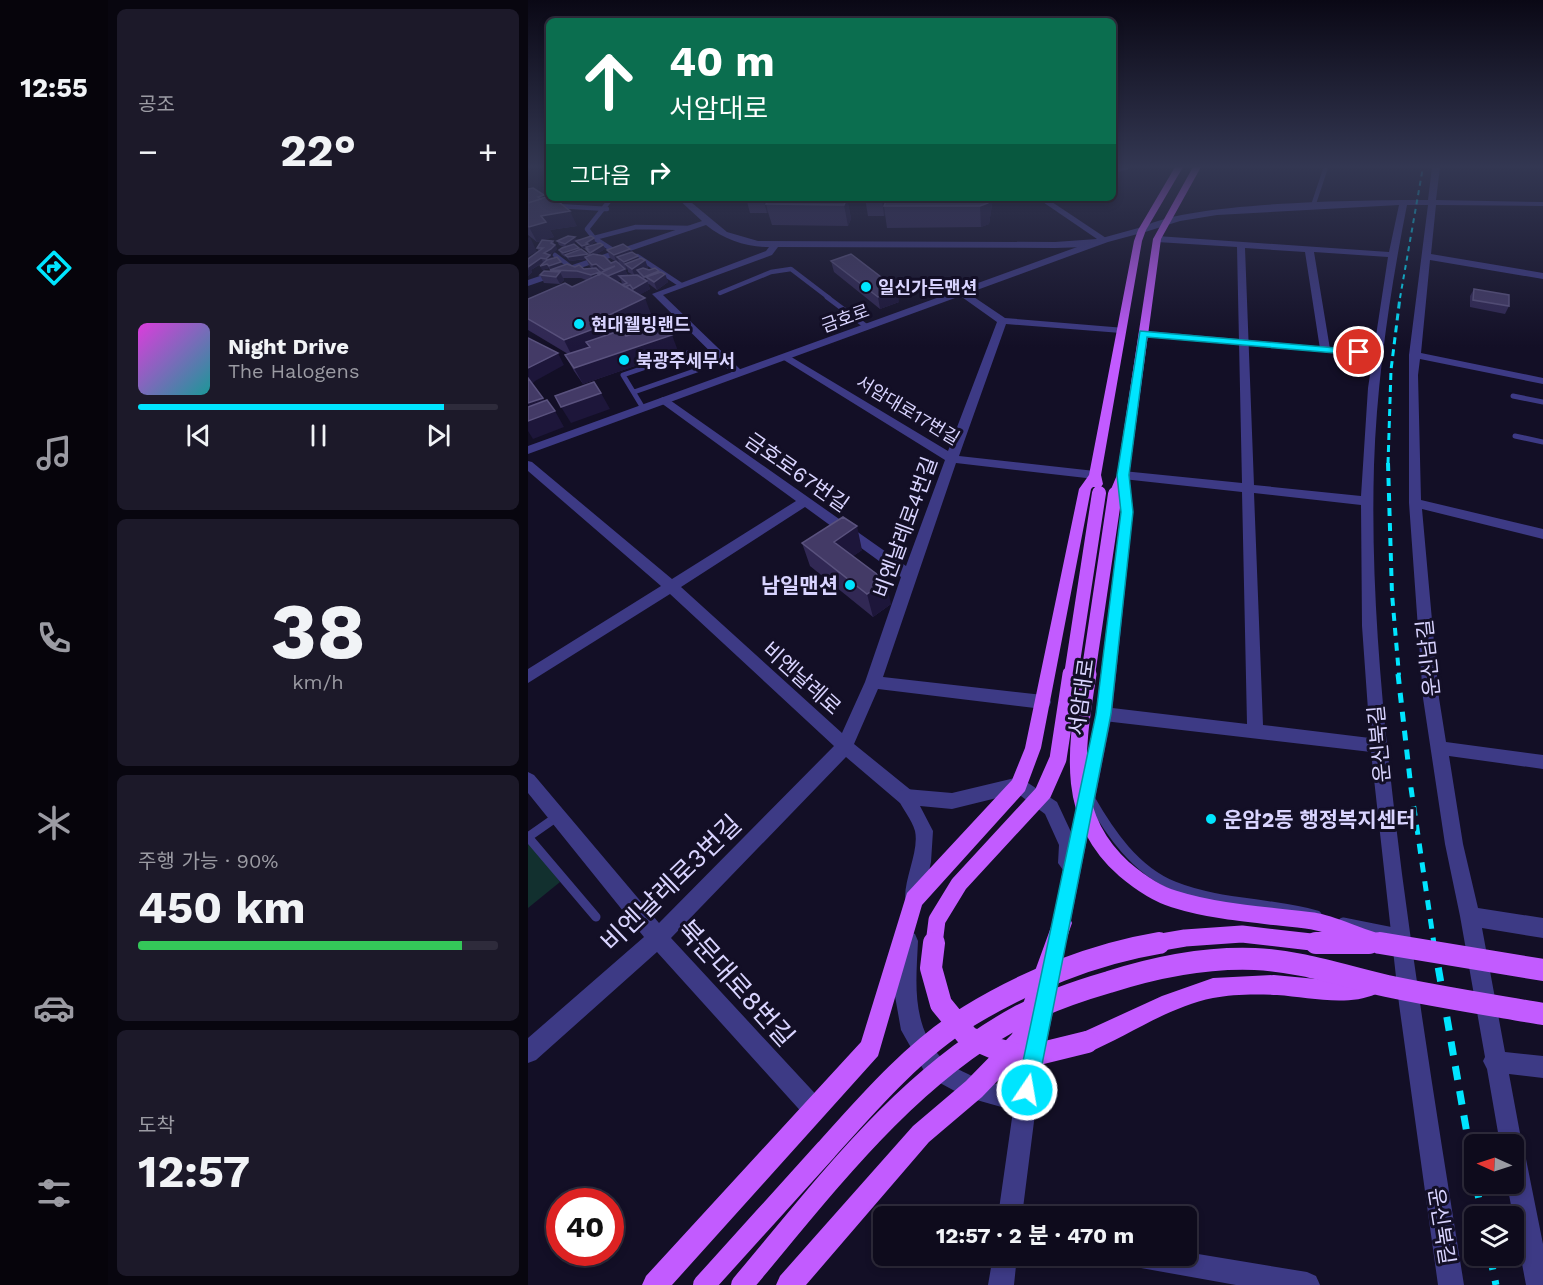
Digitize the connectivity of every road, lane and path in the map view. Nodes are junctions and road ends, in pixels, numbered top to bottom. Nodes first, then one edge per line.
1 (589, 227) edge
2 (693, 227) edge
3 (713, 227) edge
4 (1085, 227) edge
5 (1144, 227) edge
6 (1149, 227) edge
7 (1163, 227) edge
8 (1398, 227) edge
9 (1429, 227) edge
10 (690, 228) junction
11 (1142, 230) junction
12 (594, 238) junction
13 (1157, 239) junction
14 (1105, 240) junction
15 (775, 245) junction
16 (1241, 245) junction
17 (1309, 250) junction
18 (621, 251) junction
19 (555, 255) edge
20 (1392, 255) junction
21 (1425, 256) junction
22 (572, 268) junction
23 (1543, 276) edge
24 (528, 283) edge
25 (681, 285) junction
26 (720, 293) dead end
27 (962, 293) junction
28 (1002, 321) junction
29 (867, 327) junction
30 (1121, 330) junction
31 (1143, 333) junction
32 (1244, 342) junction
33 (1325, 350) junction
34 (1376, 354) junction
35 (1414, 355) junction
36 (784, 357) junction
37 (738, 373) junction
38 (1543, 381) edge
39 (634, 392) junction
40 (1514, 396) dead end
41 (663, 400) junction
42 (1543, 402) edge
43 (643, 408) junction
44 (1515, 436) dead end
45 (1543, 442) edge
46 (528, 450) edge
47 (952, 459) junction
48 (528, 465) edge
49 (1123, 475) junction
50 (1103, 487) junction
51 (1247, 488) junction
52 (1367, 501) junction
53 (804, 502) junction
54 (1415, 503) junction
55 (1543, 534) edge
56 (909, 575) junction
57 (672, 587) junction
58 (528, 676) edge
59 (873, 682) junction
60 (1043, 702) junction
61 (1104, 714) junction
62 (1255, 732) junction
63 (845, 746) junction
64 (1378, 746) junction
65 (1440, 748) junction
66 (1543, 762) edge
67 (528, 780) edge
68 (1019, 785) junction
69 (1088, 794) junction
70 (906, 797) junction
71 (558, 816) junction
72 (914, 900) junction
73 (596, 916) dead end
74 (1470, 916) junction
75 (1062, 923) junction
76 (1543, 928) edge
77 (658, 938) junction
78 (1391, 938) junction
79 (1543, 970) edge
80 (1385, 986) junction
81 (1543, 1014) edge
82 (528, 1052) edge
83 (1494, 1061) junction
84 (1543, 1067) edge
85 (974, 1089) junction
86 (1027, 1090) junction
87 (814, 1108) junction
88 (1509, 1134) edge
89 (1521, 1194) edge
90 (1011, 1206) edge
91 (1004, 1266) edge
92 (1182, 1266) edge
93 (1231, 1278) edge
94 (655, 1285) edge
95 (704, 1285) edge
96 (741, 1285) edge
97 (789, 1285) edge
98 (1001, 1285) edge
99 (1308, 1285) edge
100 (1451, 1285) edge
101 (1539, 1285) edge

1 - 12 lane
2 - 10 street
3 - 15 street
4 - 14 street
5 - 11 main road
6 - 11 street, 금호로
7 - 13 main road, 서암대로
8 - 20 street, 운신북길
9 - 21 street, 운신남길
10 - 12 lane
10 - 18 street
11 - 14 street, 금호로
11 - 30 main road
12 - 18 lane
13 - 16 street
13 - 31 main road, 서암대로
14 - 15 street
14 - 27 street, 금호로
15 - 25 street
16 - 17 street
16 - 32 street
17 - 20 street
17 - 33 street
18 - 22 street
18 - 25 lane
19 - 22 lane
20 - 34 street, 운신북길
21 - 23 street
21 - 35 street, 운신남길
22 - 24 street
25 - 37 street
26 - 29 lane
27 - 28 street
27 - 29 street, 금호로
28 - 30 street
28 - 47 street, 비엔날레로4번길
29 - 36 street, 금호로
30 - 50 main road
31 - 32 lane
31 - 49 main road, 서암대로
32 - 33 lane
32 - 51 street
33 - 34 lane
34 - 52 street, 운신북길
35 - 38 street
35 - 54 street, 운신남길
36 - 37 street, 금호로
36 - 47 street, 서암대로17번길
37 - 41 street, 금호로
39 - 39 lane
39 - 43 lane
40 - 42 lane
41 - 43 street, 금호로
41 - 53 street, 금호로67번길
43 - 46 street, 금호로
44 - 45 lane
47 - 50 street, 서암대로17번길
47 - 56 street, 비엔날레로4번길
48 - 57 street, 비엔날레로
49 - 50 main road, 서암대로
49 - 51 street
49 - 61 street, 서암대로
50 - 60 main road
50 - 78 main road, bridge
50 - 80 main road, bridge
51 - 52 street
51 - 62 street
52 - 64 street, 운신북길
53 - 56 street, 금호로67번길
53 - 57 street
54 - 55 street
54 - 65 street, 운신남길
56 - 59 street, 비엔날레로4번길
57 - 58 street
57 - 63 street, 비엔날레로
59 - 60 street, 서암대로
59 - 63 street, 비엔날레로4번길
60 - 68 main road
61 - 62 street
61 - 69 street, 서암대로
62 - 64 street
63 - 70 street, 비엔날레로
63 - 77 street, 비엔날레로3번길
64 - 78 street, 운신북길
65 - 66 street
65 - 74 street, 운신남길
67 - 71 street, 북문대로8번길
68 - 70 street
68 - 72 main road
68 - 75 street
69 - 75 street, 서암대로
69 - 78 lane
70 - 72 street
71 - 73 lane
71 - 77 street, 북문대로8번길
72 - 85 street
72 - 87 main road
74 - 76 street
74 - 83 street, 운신남길
75 - 85 main road
75 - 86 street
77 - 82 street, 비엔날레로3번길
77 - 87 street, 북문대로8번길
78 - 79 main road, bridge
78 - 95 main road, bridge
78 - 100 street, 운신북길
80 - 81 main road, bridge
80 - 96 main road, bridge
83 - 84 street
83 - 88 street, 운신남길
85 - 86 street
85 - 97 main road
86 - 90 street
87 - 94 main road
89 - 101 street
91 - 98 street
92 - 93 street
93 - 99 street

